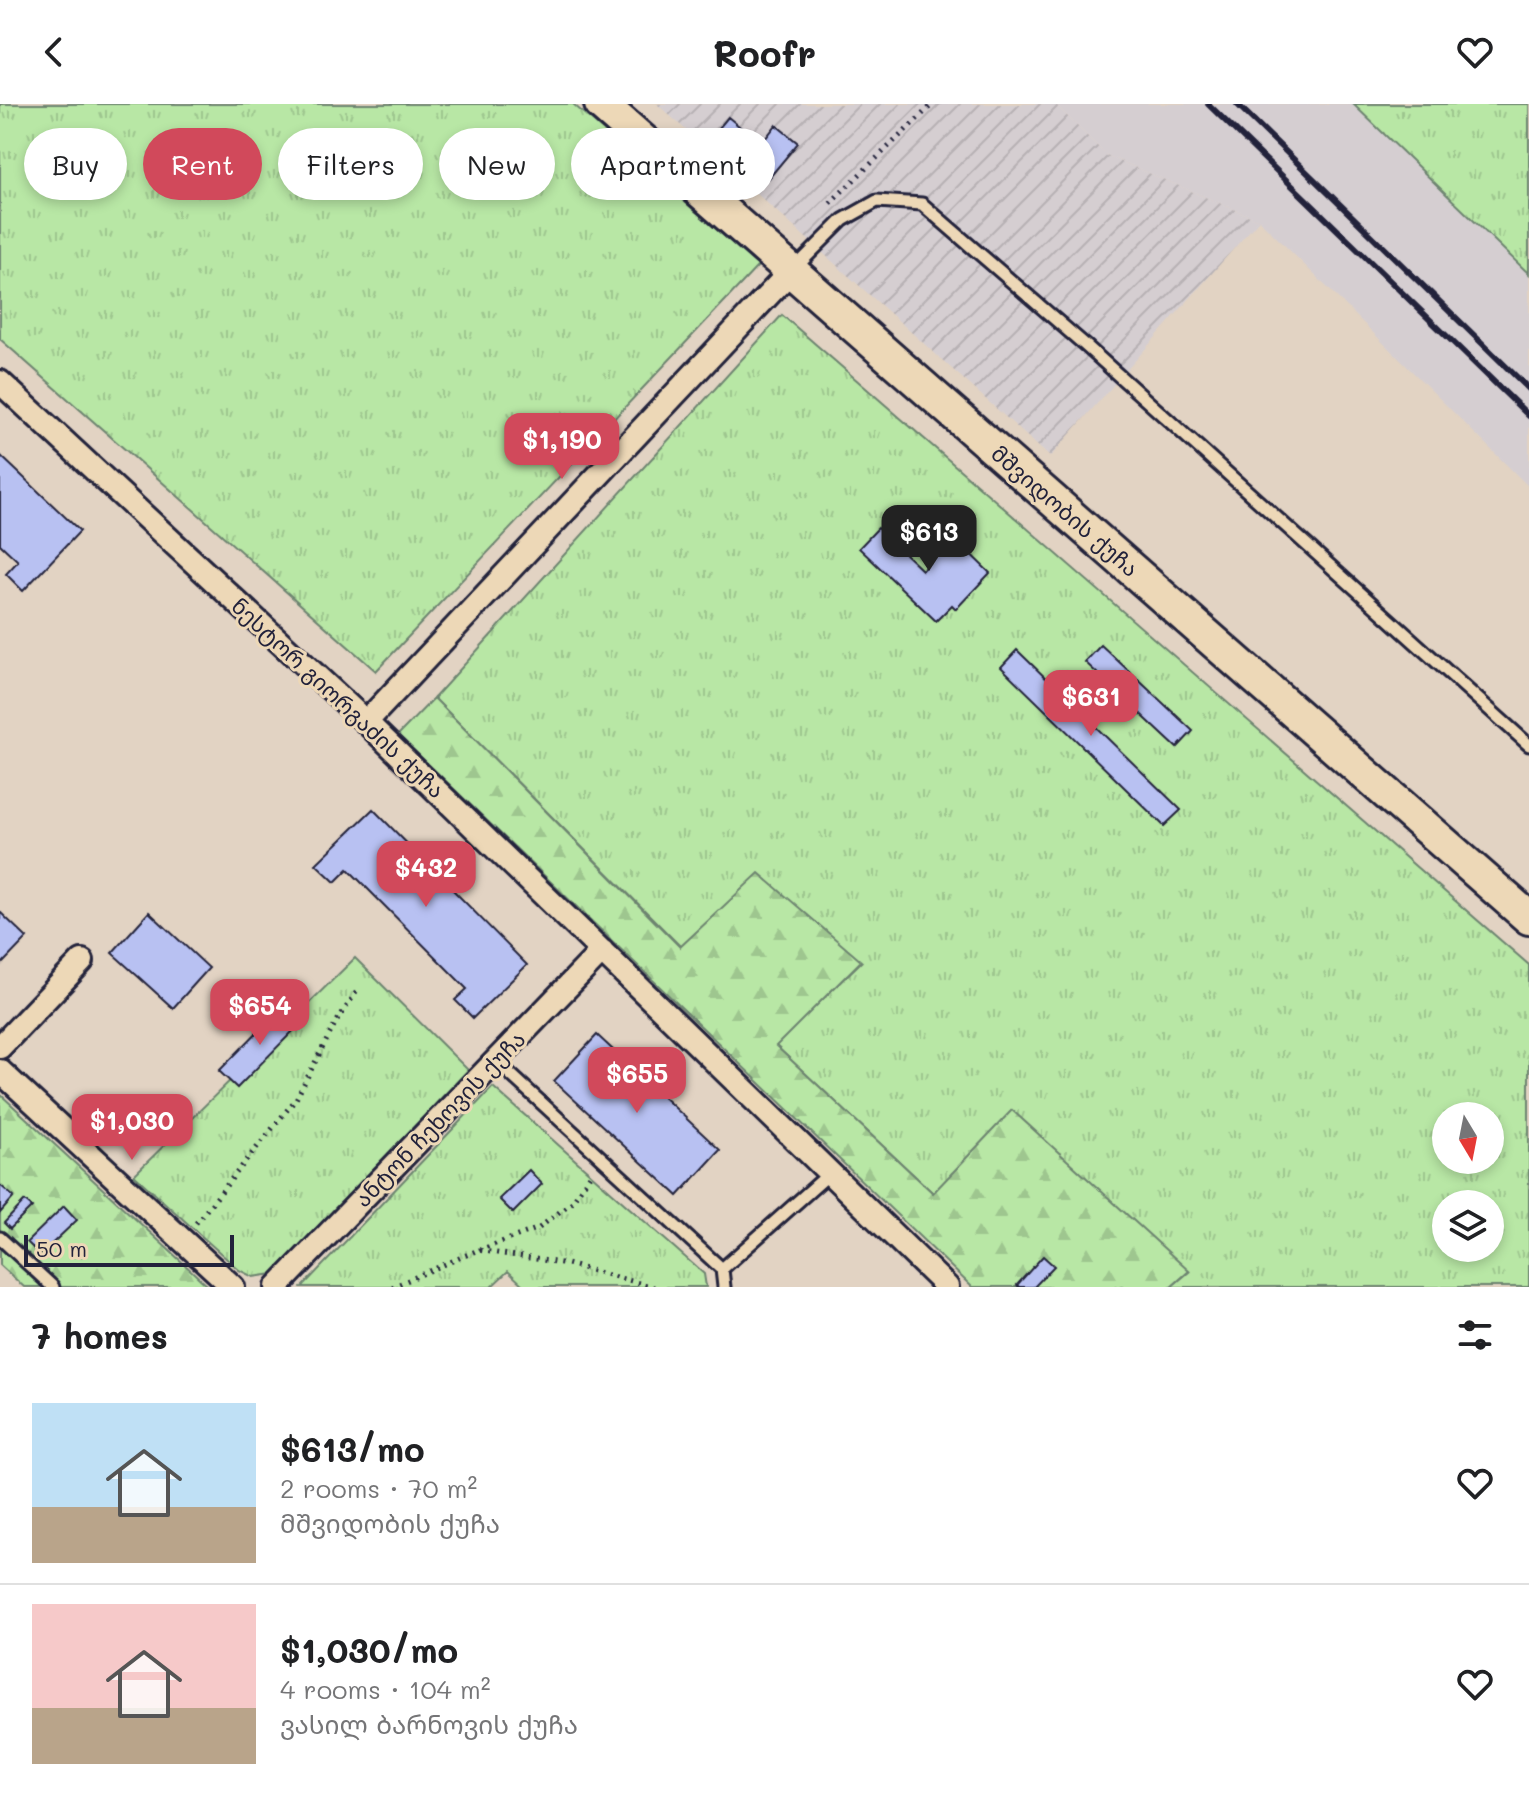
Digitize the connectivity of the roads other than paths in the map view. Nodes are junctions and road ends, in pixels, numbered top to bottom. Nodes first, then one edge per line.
1 (601, 104) edge
2 (791, 271) junction
3 (0, 382) edge
4 (366, 722) junction
5 (1529, 745) edge
6 (1529, 918) edge
7 (602, 951) junction
8 (82, 961) dead end
9 (0, 1047) edge
10 (496, 1061) junction
11 (0, 1071) edge
12 (830, 1173) junction
13 (0, 1238) edge
14 (722, 1269) junction
15 (53, 1287) edge
16 (233, 1287) edge
17 (277, 1287) edge
18 (724, 1287) edge
19 (947, 1287) edge

1 - 2 main road, მშვიდობის ქუჩა
2 - 4 street
2 - 5 lane
2 - 6 main road, მშვიდობის ქუჩა
3 - 4 street, ნესტორ გიორგაძის ქუჩა
4 - 7 street, ნესტორ გიორგაძის ქუჩა
7 - 10 street, ანტონ ჩეხოვის ქუჩა
7 - 12 street, ნესტორ გიორგაძის ქუჩა
8 - 9 street
10 - 14 lane
10 - 17 street, ანტონ ჩეხოვის ქუჩა
11 - 16 street
12 - 14 lane
12 - 19 street, ნესტორ გიორგაძის ქუჩა
13 - 15 lane
14 - 18 lane

